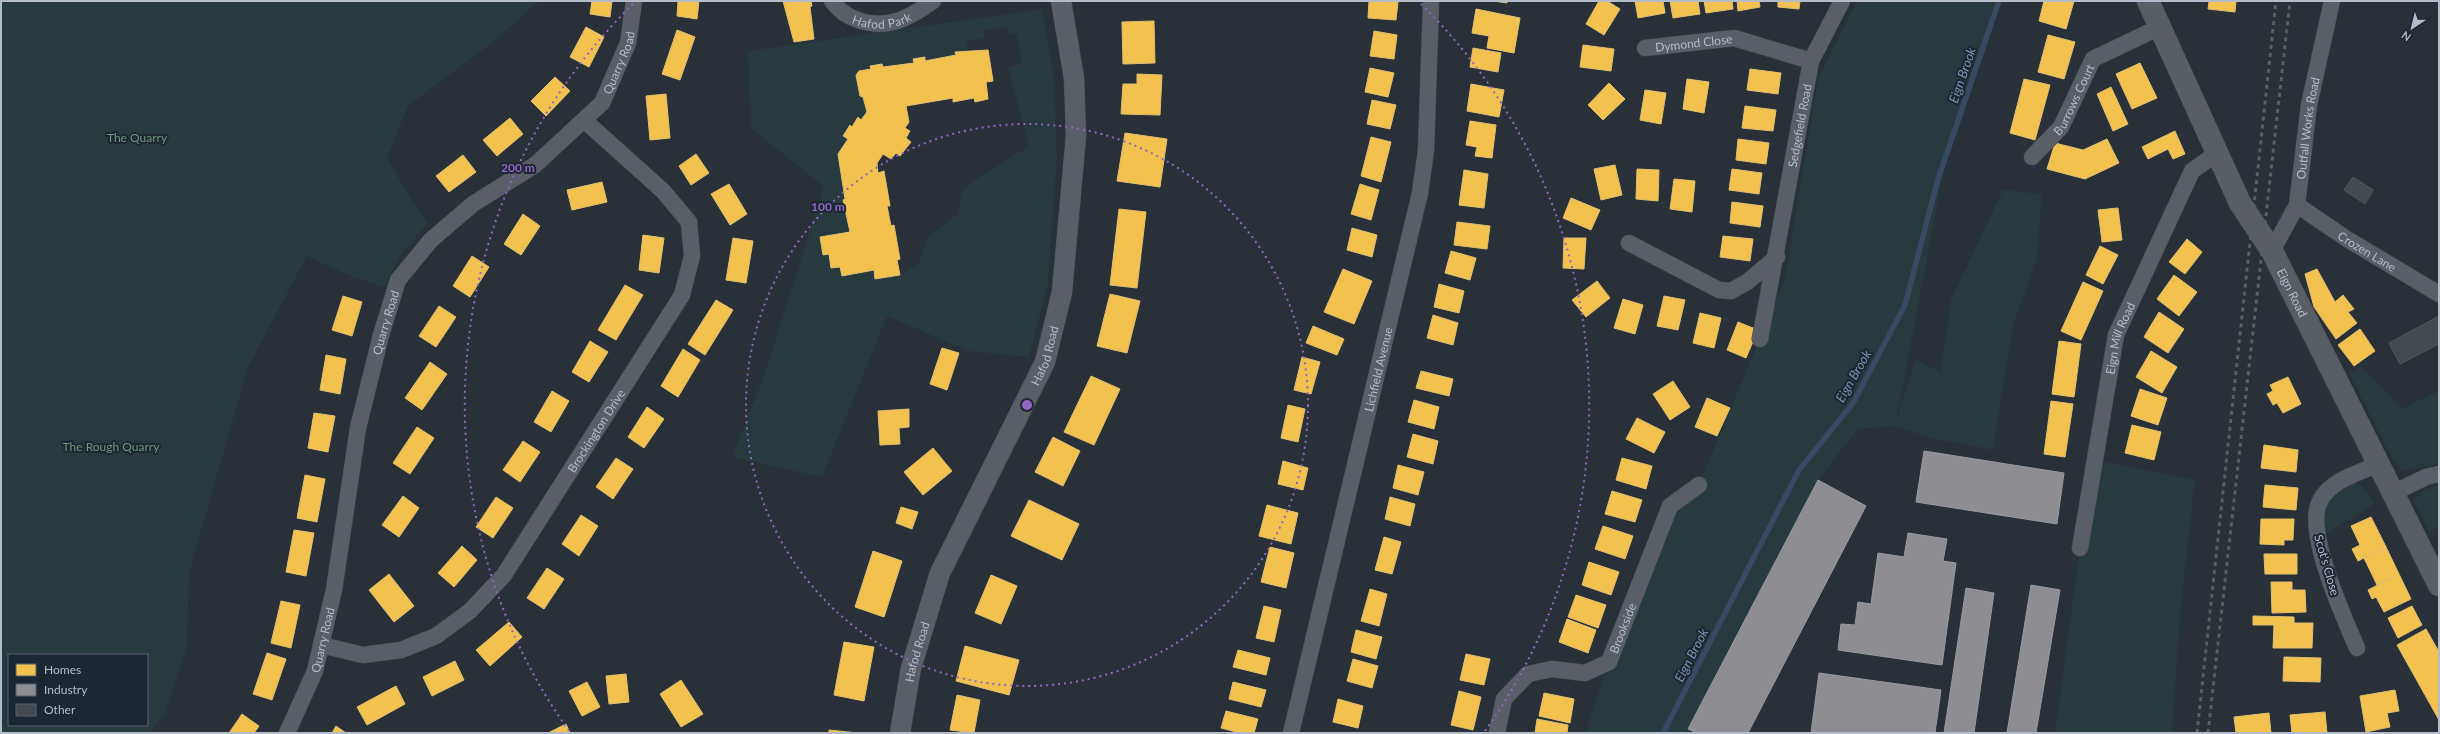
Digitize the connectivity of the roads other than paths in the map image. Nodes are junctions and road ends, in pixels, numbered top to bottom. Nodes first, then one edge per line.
1 (634, 1) edge
2 (832, 1) edge
3 (933, 1) edge
4 (1061, 1) edge
5 (1431, 1) edge
6 (1842, 1) edge
7 (2148, 1) edge
8 (2332, 1) edge
9 (2160, 27) junction
10 (1645, 48) dead end
11 (1811, 61) junction
12 (584, 120) junction
13 (2217, 153) junction
14 (2032, 157) dead end
15 (2297, 205) junction
16 (1629, 243) dead end
17 (2272, 251) junction
18 (1777, 257) junction
19 (2439, 294) edge
20 (1760, 339) dead end
21 (2379, 464) junction
22 (2439, 474) edge
23 (1698, 485) dead end
24 (2393, 493) junction
25 (2080, 548) dead end
26 (2439, 585) edge
27 (321, 645) junction
28 (2357, 648) dead end
29 (287, 733) edge
30 (900, 733) edge
31 (1290, 733) edge
32 (1497, 733) edge

1 - 12 street, Quarry Road
2 - 3 street, Hafod Park
4 - 30 street, Hafod Road
5 - 31 street, Lichfield Avenue
6 - 11 street, Sedgefield Road
7 - 9 main road, Eign Road
8 - 15 street, Outfall Works Road
9 - 13 main road, Eign Road
9 - 14 street, Burrows Court
10 - 11 street, Dymond Close
11 - 18 street, Sedgefield Road
12 - 27 street, Quarry Road
12 - 27 street, Brockington Drive
13 - 17 main road, Eign Road
13 - 25 street, Eign Mill Road
15 - 17 street, Outfall Works Road
15 - 19 street, Crozen Lane
16 - 18 street
17 - 21 main road, Eign Road
18 - 20 street, Sedgefield Road
21 - 24 main road, Eign Road
21 - 28 street, Scot's Close
22 - 24 street
23 - 32 street, Brookside
24 - 26 main road, Eign Road
27 - 29 street, Quarry Road

